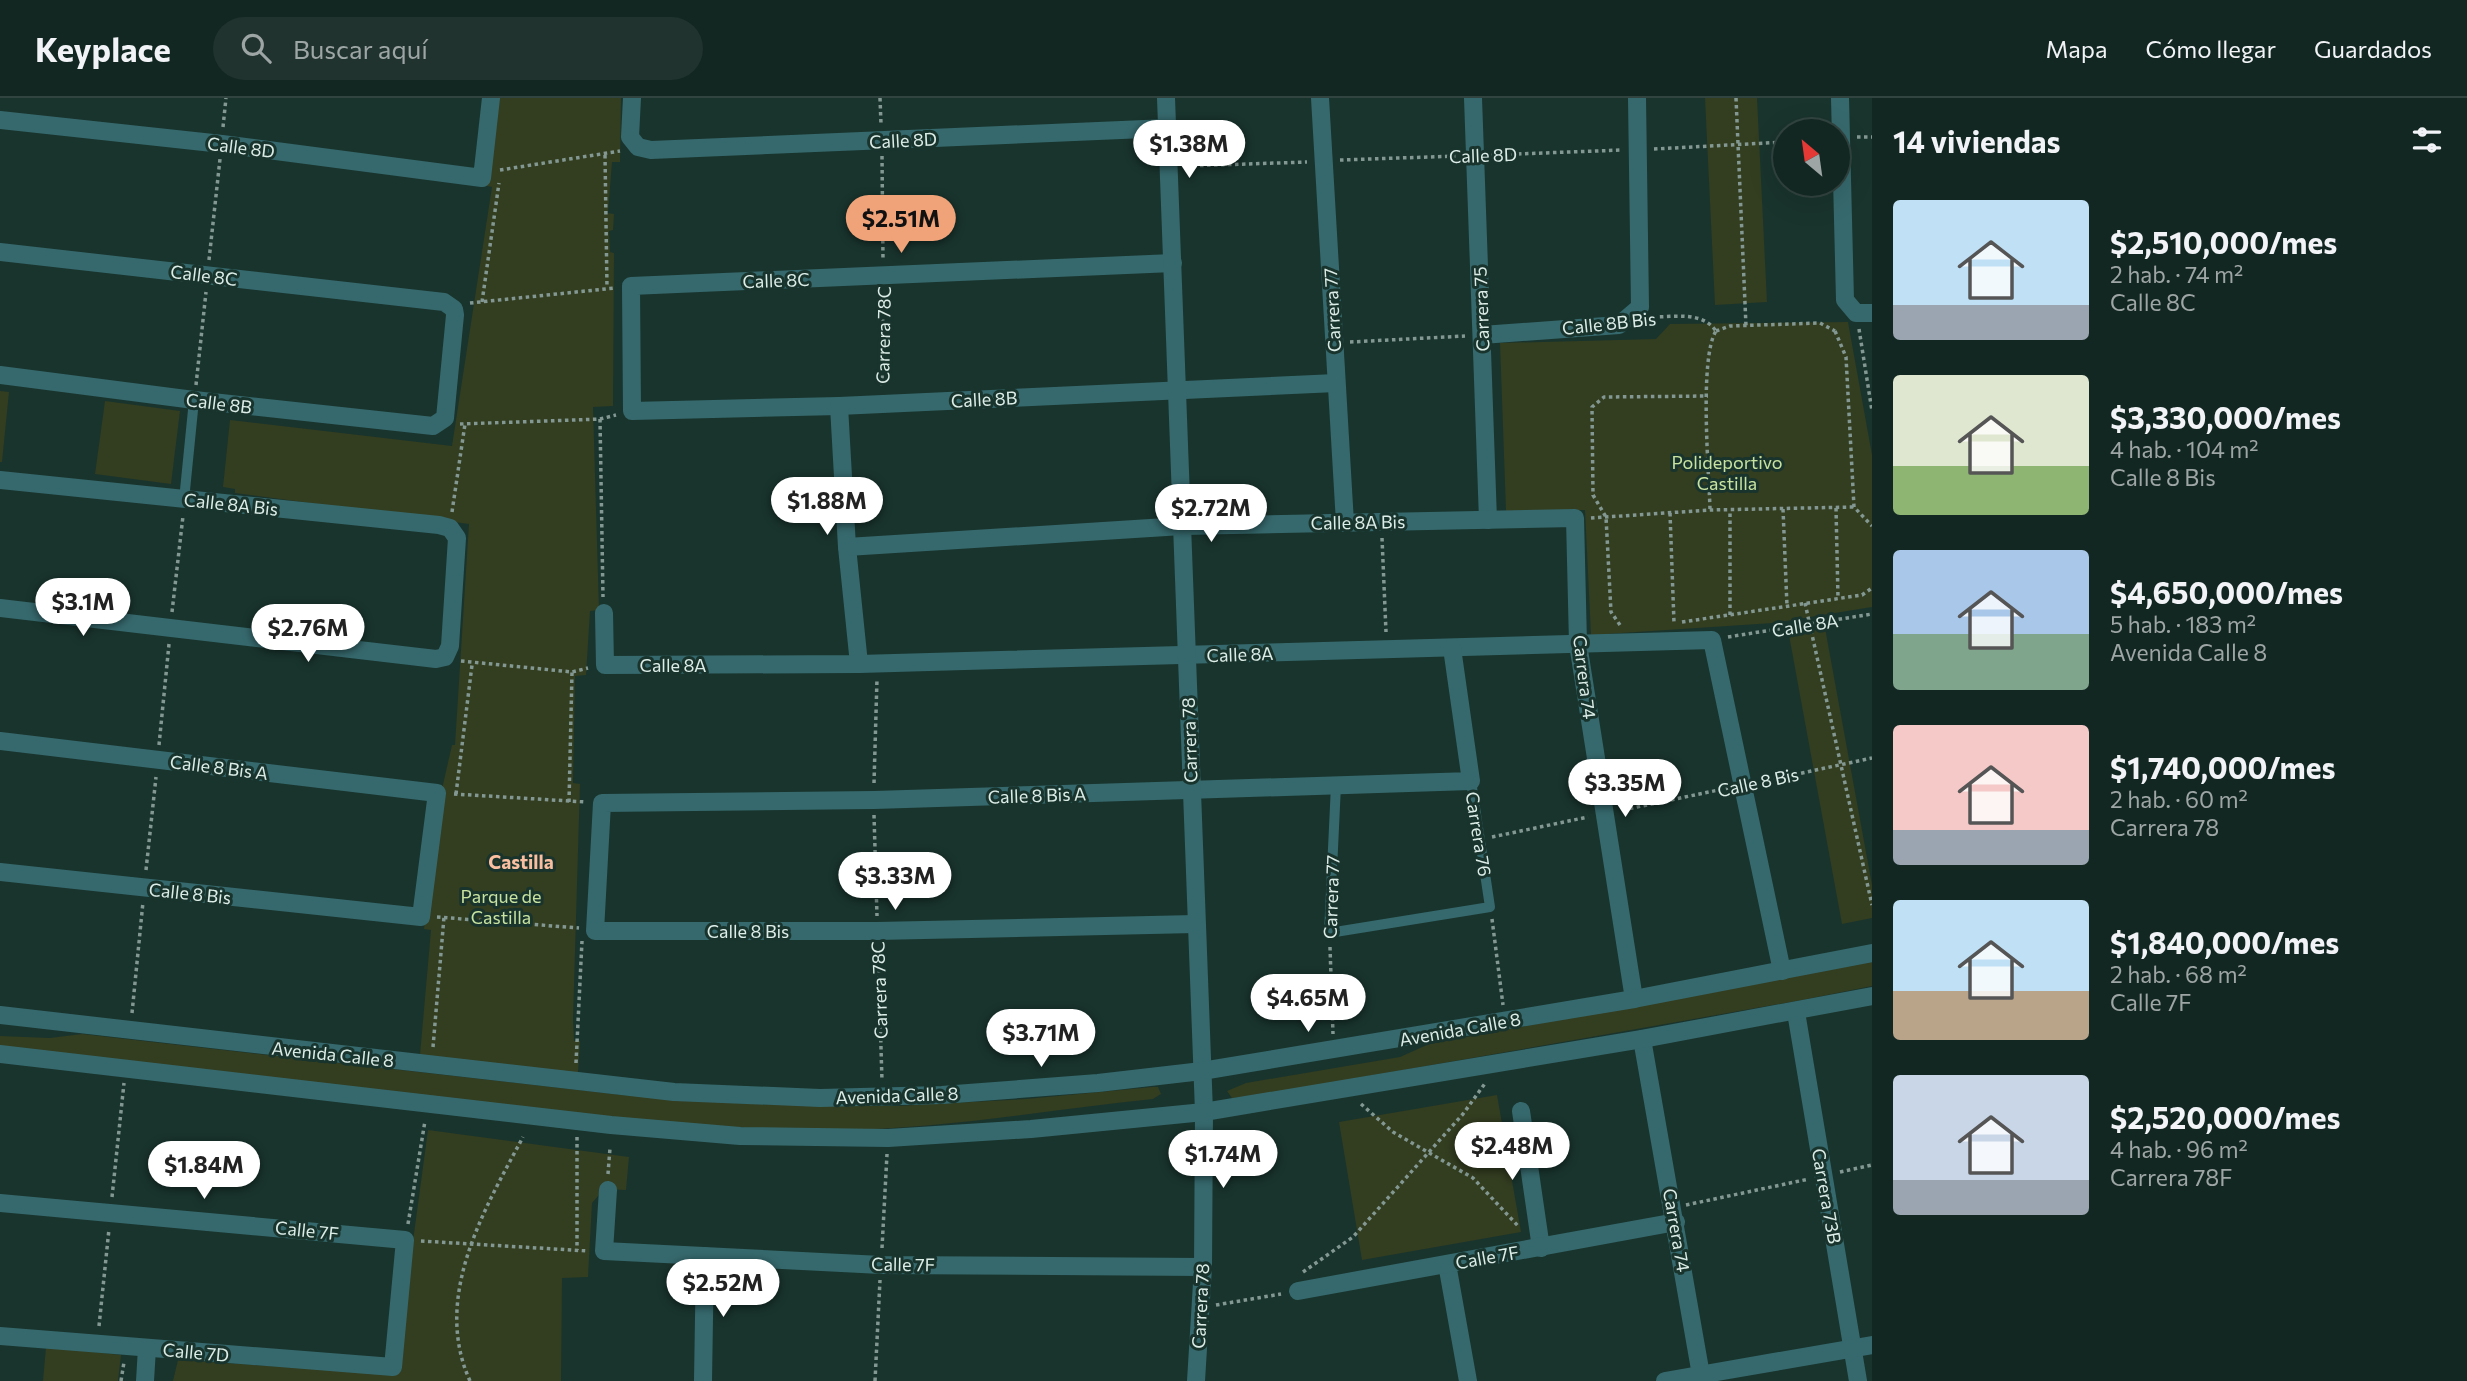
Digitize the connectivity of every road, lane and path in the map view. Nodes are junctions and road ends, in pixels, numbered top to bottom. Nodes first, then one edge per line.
1 (226, 98) edge
2 (491, 98) edge
3 (632, 98) edge
4 (880, 98) edge
5 (1166, 98) edge
6 (1320, 98) edge
7 (1473, 98) edge
8 (1636, 98) edge
9 (1736, 98) edge
10 (1840, 98) edge
11 (0, 120) edge
12 (1168, 128) junction
13 (881, 141) junction
14 (1773, 143) edge
15 (222, 144) junction
16 (1738, 145) junction
17 (638, 147) junction
18 (1639, 149) junction
19 (605, 155) junction
20 (1475, 155) junction
21 (1323, 161) junction
22 (1181, 166) dead end
23 (501, 169) junction
24 (482, 178) junction
25 (0, 251) edge
26 (1173, 263) junction
27 (884, 275) junction
28 (207, 276) junction
29 (631, 286) junction
30 (607, 288) junction
31 (482, 302) junction
32 (450, 305) junction
33 (1864, 313) edge
34 (1630, 318) junction
35 (1746, 326) junction
36 (1716, 331) junction
37 (1482, 335) junction
38 (1334, 343) junction
39 (0, 375) edge
40 (1336, 383) junction
41 (1177, 390) junction
42 (1707, 396) junction
43 (194, 400) junction
44 (882, 404) junction
45 (839, 406) junction
46 (632, 411) junction
47 (1872, 411) edge
48 (600, 419) junction
49 (465, 424) junction
50 (438, 425) junction
51 (0, 480) edge
52 (184, 500) junction
53 (1854, 507) junction
54 (1836, 508) junction
55 (1783, 509) junction
56 (1710, 510) junction
57 (1730, 510) junction
58 (1670, 513) junction
59 (1606, 517) junction
60 (1575, 519) junction
61 (1488, 520) junction
62 (1382, 522) junction
63 (1345, 523) junction
64 (1182, 526) junction
65 (1872, 526) edge
66 (454, 533) junction
67 (847, 547) junction
68 (1872, 588) edge
69 (1838, 598) junction
70 (1805, 603) junction
71 (1787, 606) junction
72 (0, 608) edge
73 (604, 613) joint
74 (1872, 614) edge
75 (1730, 615) junction
76 (1674, 623) junction
77 (1809, 624) junction
78 (1660, 625) dead end
79 (1623, 627) dead end
80 (170, 630) junction
81 (1712, 640) junction
82 (1578, 644) junction
83 (1452, 648) junction
84 (1387, 650) junction
85 (1186, 656) junction
86 (445, 657) junction
87 (868, 663) junction
88 (472, 665) junction
89 (605, 665) junction
90 (572, 671) junction
91 (0, 741) edge
92 (1872, 758) edge
93 (158, 759) junction
94 (1841, 765) junction
95 (1471, 781) junction
96 (1336, 785) junction
97 (1742, 785) junction
98 (1191, 790) junction
99 (447, 793) junction
100 (874, 800) junction
101 (569, 802) junction
102 (602, 803) junction
103 (1604, 814) junction
104 (1480, 839) junction
105 (0, 872) edge
106 (144, 888) junction
107 (1872, 905) edge
108 (1490, 907) junction
109 (444, 916) junction
110 (421, 917) junction
111 (1195, 924) junction
112 (877, 931) junction
113 (1329, 933) junction
114 (1872, 953) edge
115 (1782, 971) junction
116 (1872, 996) edge
117 (1634, 999) junction
118 (1796, 1012) junction
119 (0, 1015) edge
120 (1505, 1021) junction
121 (130, 1032) junction
122 (1642, 1038) junction
123 (1332, 1050) junction
124 (0, 1054) edge
125 (432, 1065) junction
126 (126, 1071) junction
127 (1202, 1071) junction
128 (1490, 1077) dead end
129 (576, 1082) junction
130 (1343, 1089) junction
131 (883, 1097) junction
132 (427, 1106) junction
133 (1521, 1111) dead end
134 (1204, 1112) junction
135 (576, 1122) junction
136 (523, 1137) dead end
137 (610, 1148) dead end
138 (1427, 1151) junction
139 (1872, 1165) edge
140 (1824, 1176) junction
141 (608, 1190) joint
142 (0, 1203) edge
143 (111, 1211) junction
144 (1675, 1214) junction
145 (405, 1240) junction
146 (471, 1244) junction
147 (1542, 1248) junction
148 (577, 1250) junction
149 (604, 1251) junction
150 (705, 1256) junction
151 (1447, 1264) junction
152 (1203, 1267) junction
153 (1298, 1291) junction
154 (1207, 1306) dead end
155 (0, 1336) edge
156 (97, 1344) junction
157 (1872, 1345) edge
158 (147, 1348) junction
159 (1853, 1348) junction
160 (1701, 1378) edge
161 (145, 1381) edge
162 (470, 1381) edge
163 (703, 1381) edge
164 (1196, 1381) edge
165 (1468, 1381) edge
166 (1665, 1381) edge
167 (1858, 1381) edge

1 - 15 path
2 - 24 street
3 - 17 street
4 - 13 path, Carrera 78C
5 - 12 street, Carrera 78
6 - 21 street, Carrera 77
7 - 20 street, Carrera 75
8 - 18 street
9 - 16 path
10 - 33 street
11 - 15 street, Calle 8D
12 - 13 street, Calle 8D
12 - 26 street, Carrera 78
13 - 17 street, Calle 8D
13 - 27 path, Carrera 78C
14 - 16 path, Calle 8D
15 - 24 street, Calle 8D
15 - 28 path
16 - 18 path, Calle 8D
16 - 35 path
17 - 19 path
18 - 20 path, Calle 8D
18 - 34 street
19 - 23 path
19 - 30 path
20 - 21 path, Calle 8D
20 - 37 street, Carrera 75
21 - 22 path, Calle 8D
21 - 38 street, Carrera 77
23 - 24 path
23 - 31 path
25 - 28 street, Calle 8C
26 - 27 street, Calle 8C
26 - 41 street, Carrera 78
27 - 29 street, Calle 8C
27 - 44 path, Carrera 78C
28 - 32 street, Calle 8C
28 - 43 path
29 - 30 path
29 - 46 street
30 - 31 path
31 - 32 path
32 - 50 street
33 - 47 path
34 - 36 path, Calle 8B Bis
34 - 37 street, Calle 8B Bis
35 - 36 path
35 - 53 path
36 - 42 path
37 - 38 path
37 - 61 street, Carrera 75
38 - 40 street, Carrera 77
39 - 43 street, Calle 8B
40 - 41 street, Calle 8B
40 - 63 street, Carrera 77
41 - 44 street, Calle 8B
41 - 64 street, Carrera 78
42 - 56 path
42 - 59 path
43 - 50 street, Calle 8B
43 - 52 lane
44 - 45 street, Calle 8B
45 - 46 street, Calle 8B
45 - 67 street
46 - 48 path
48 - 49 path
48 - 73 path
49 - 50 path
49 - 66 path
51 - 52 street, Calle 8A Bis
52 - 66 street, Calle 8A Bis
52 - 80 path
53 - 54 path
53 - 65 path
54 - 55 path
54 - 69 path
55 - 57 path
55 - 71 path
56 - 57 path
56 - 58 path
57 - 75 path
58 - 59 path
58 - 76 path
59 - 60 path
59 - 79 path
60 - 61 street, Calle 8A Bis
60 - 82 street, Carrera 74
61 - 62 street, Calle 8A Bis
62 - 63 street, Calle 8A Bis
62 - 84 path
63 - 64 street, Calle 8A Bis
64 - 67 street, Calle 8A Bis
64 - 85 street, Carrera 78
66 - 86 street
67 - 87 street
68 - 69 path
69 - 70 path
70 - 71 path
70 - 77 path
71 - 75 path
72 - 80 street
73 - 89 street
74 - 77 path, Calle 8A
75 - 76 path
76 - 78 path
77 - 81 path, Calle 8A
77 - 94 path
80 - 86 street
80 - 93 path
81 - 82 street, Calle 8A
81 - 97 street
82 - 83 street, Calle 8A
82 - 103 street, Carrera 74
83 - 84 street, Calle 8A
83 - 95 street, Carrera 76
84 - 85 street, Calle 8A
85 - 87 street, Calle 8A
85 - 98 street, Carrera 78
86 - 88 path
87 - 89 street, Calle 8A
87 - 100 path, Carrera 78C
88 - 90 path
88 - 99 path
89 - 90 path
90 - 101 path
91 - 93 street, Calle 8 Bis A
92 - 94 path, Calle 8 Bis
93 - 99 street, Calle 8 Bis A
93 - 106 path
94 - 97 path, Calle 8 Bis
94 - 107 path
95 - 96 street, Calle 8 Bis A
95 - 104 lane, Carrera 76
96 - 98 street, Calle 8 Bis A
96 - 113 lane, Carrera 77
97 - 103 path, Calle 8 Bis
97 - 115 street
98 - 100 street, Calle 8 Bis A
98 - 111 street, Carrera 78
99 - 101 path
99 - 110 street
100 - 102 street, Calle 8 Bis A
100 - 112 path, Carrera 78C
101 - 102 path
102 - 112 street, Calle 8 Bis
103 - 104 path, Calle 8 Bis
103 - 117 street, Carrera 74
104 - 108 lane, Carrera 76
105 - 106 street, Calle 8 Bis
106 - 110 street, Calle 8 Bis
106 - 121 path
108 - 113 lane
108 - 120 path
109 - 110 path
109 - 125 path
109 - 129 path
111 - 112 street, Calle 8 Bis
111 - 127 street, Carrera 78
112 - 131 path, Carrera 78C
113 - 123 path, Carrera 77
114 - 115 street, Avenida Calle 8
115 - 117 street, Avenida Calle 8
116 - 118 street
117 - 120 street, Avenida Calle 8
118 - 122 street
118 - 140 street, Carrera 73B
119 - 121 street, Avenida Calle 8
120 - 123 street, Avenida Calle 8
121 - 125 street, Avenida Calle 8
122 - 130 street
122 - 144 street, Carrera 74
123 - 127 street, Avenida Calle 8
124 - 126 street
125 - 129 street, Avenida Calle 8
126 - 132 street
126 - 143 path
127 - 131 street, Avenida Calle 8
127 - 134 street, Carrera 78
128 - 138 path
129 - 131 street, Avenida Calle 8
130 - 134 street
130 - 138 path
132 - 135 street
132 - 145 path
133 - 147 street
134 - 135 street
134 - 152 street, Carrera 78
135 - 148 path
136 - 146 path
137 - 141 path
138 - 147 path
138 - 153 path
139 - 140 path
140 - 144 path
140 - 159 street, Carrera 73B
141 - 149 street
142 - 143 street, Calle 7F
143 - 145 street, Calle 7F
143 - 156 path
144 - 147 street, Calle 7F
144 - 160 street, Carrera 74
145 - 146 path
145 - 158 street, Calle 7D
146 - 148 path
146 - 162 path
147 - 151 street, Calle 7F
148 - 149 path
149 - 150 street, Calle 7F
150 - 152 street, Calle 7F
150 - 163 street
151 - 153 street, Calle 7F
151 - 165 street
152 - 164 street, Carrera 78
153 - 154 path
155 - 156 street, Calle 7D
156 - 158 street, Calle 7D
157 - 159 street
158 - 161 street
159 - 160 street
159 - 167 street, Carrera 73B
160 - 166 street

